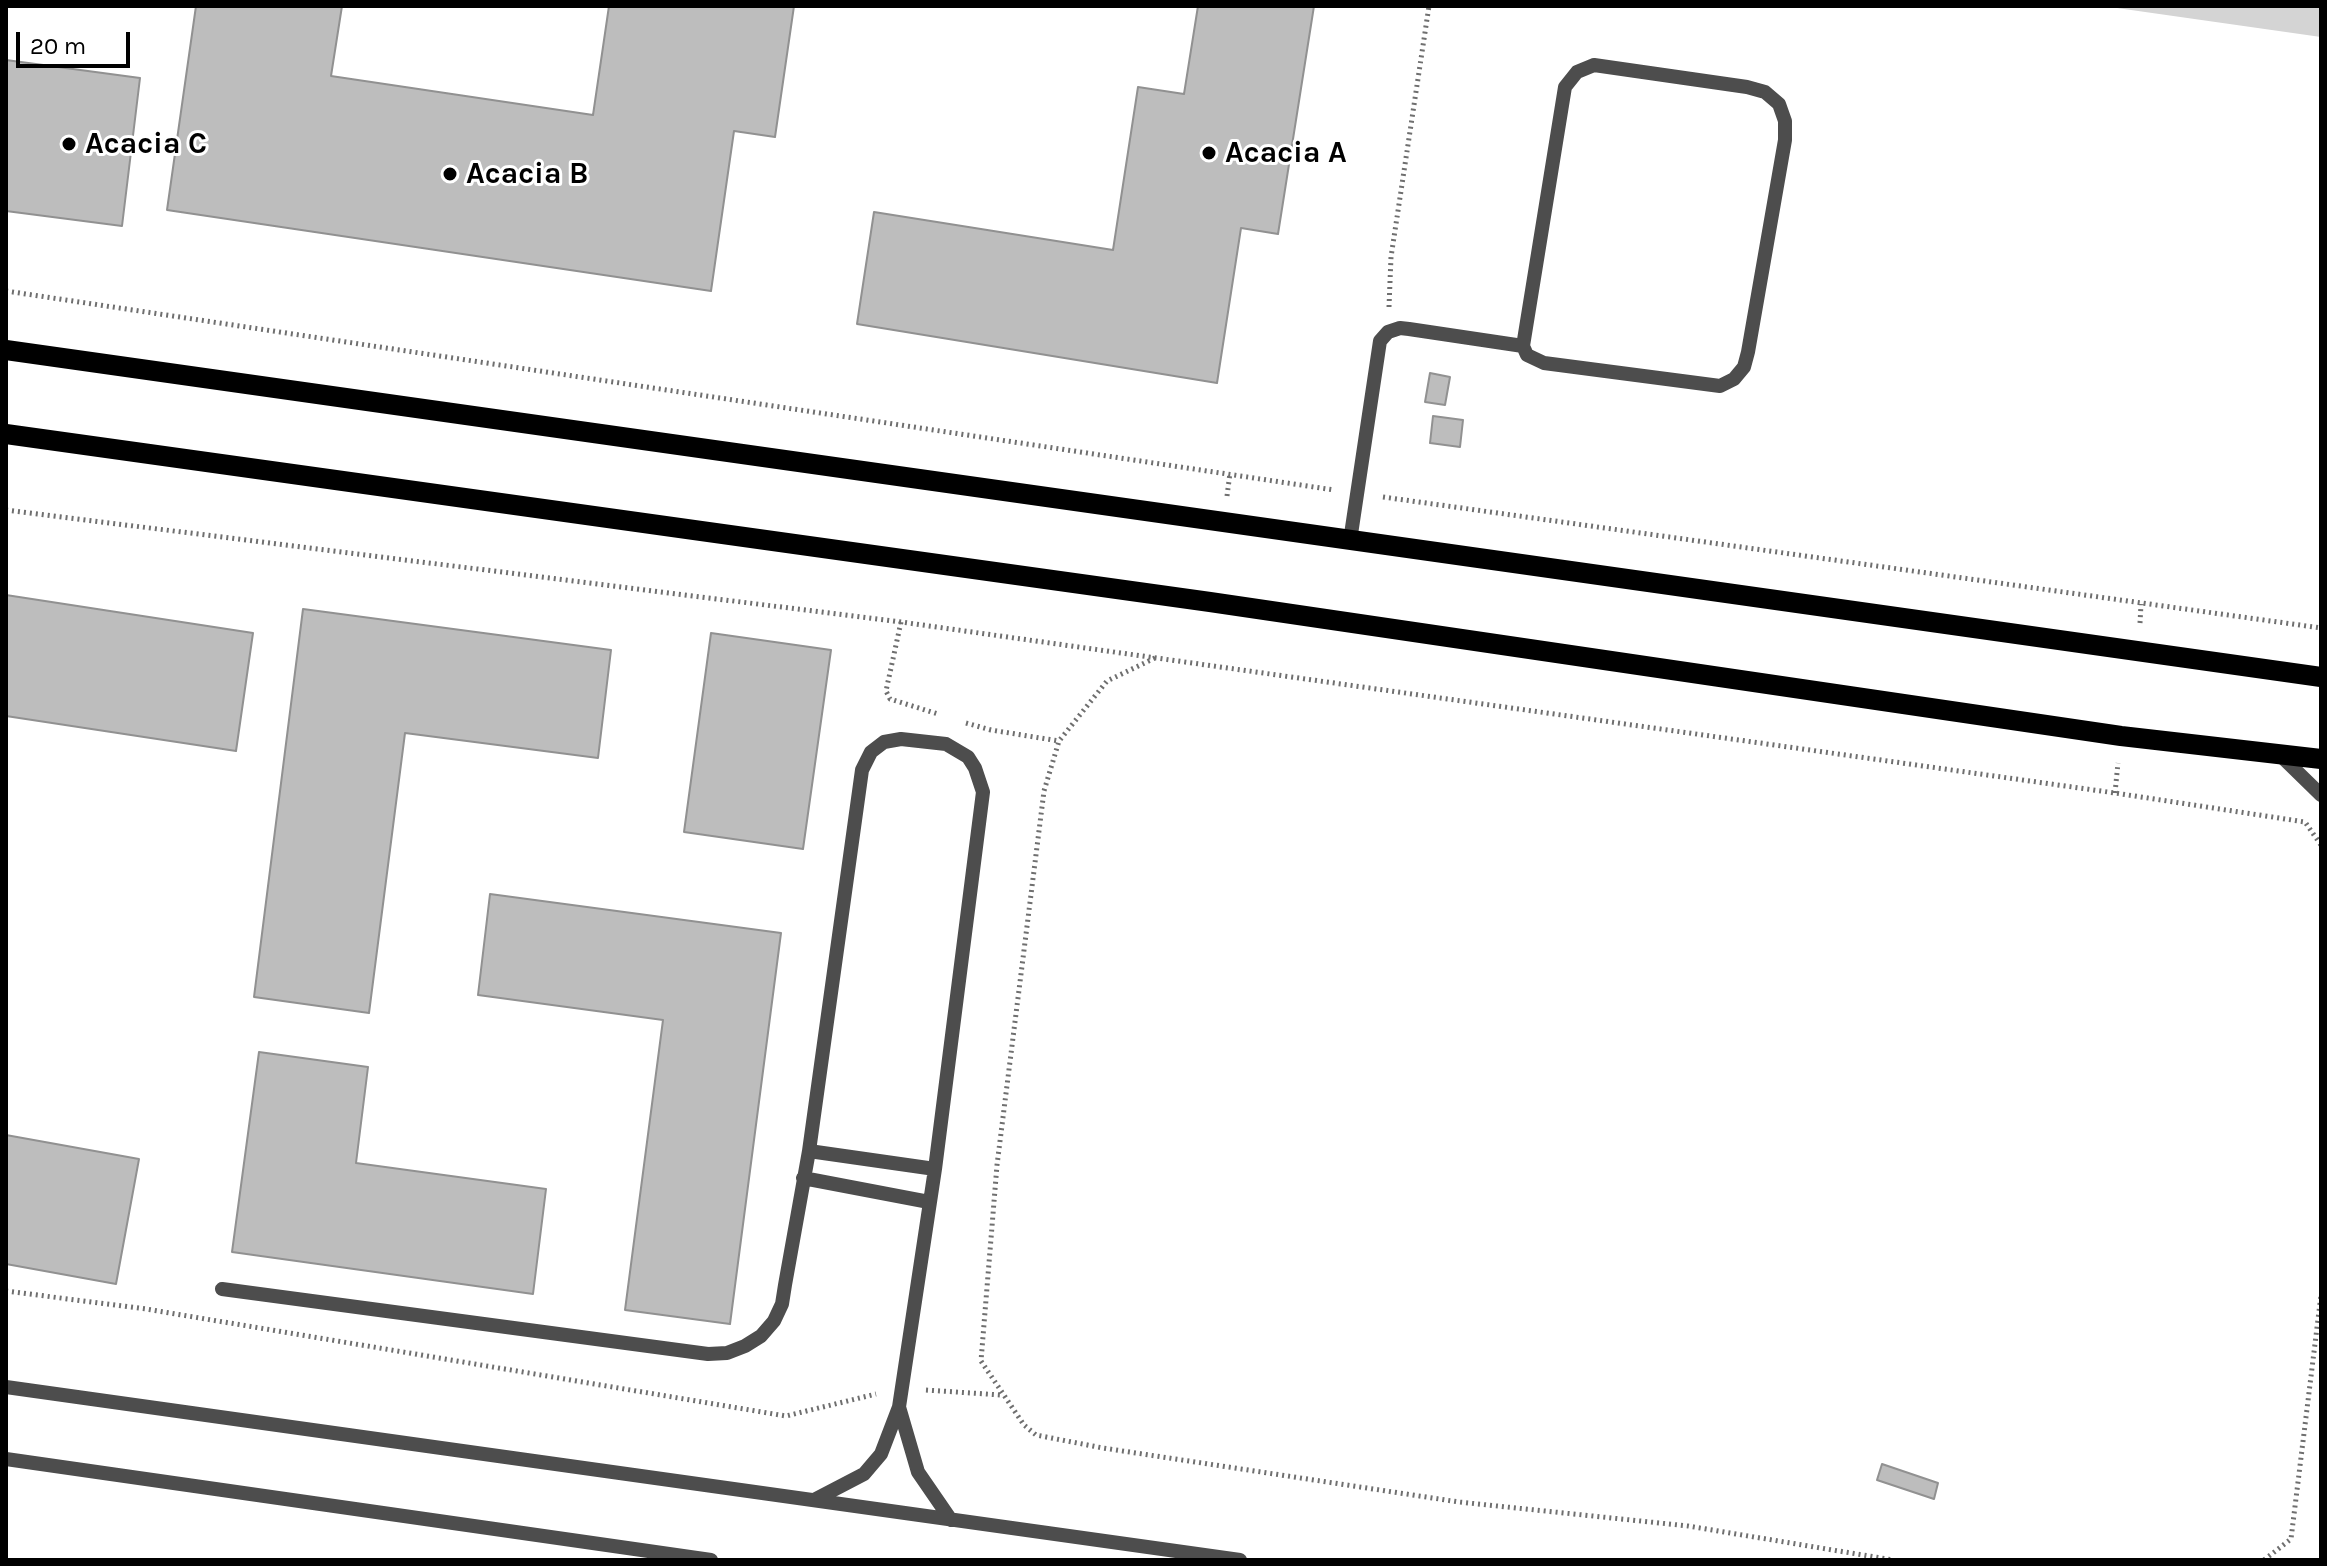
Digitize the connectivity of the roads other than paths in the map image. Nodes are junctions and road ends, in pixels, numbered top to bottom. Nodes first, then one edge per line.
1 (1523, 346) junction
2 (6, 350) edge
3 (6, 434) edge
4 (1350, 541) junction
5 (2321, 677) edge
6 (2278, 753) junction
7 (2321, 759) edge
8 (2321, 795) edge
9 (809, 1151) junction
10 (935, 1169) junction
11 (803, 1178) junction
12 (929, 1202) junction
13 (222, 1289) dead end
14 (6, 1387) edge
15 (899, 1407) junction
16 (6, 1459) edge
17 (816, 1499) junction
18 (951, 1520) junction
19 (711, 1560) edge
20 (1240, 1560) edge

1 - 1 street
1 - 4 street
2 - 4 main road
3 - 6 main road
4 - 5 main road
6 - 7 main road
6 - 8 street
9 - 10 street
9 - 10 street
9 - 11 street
10 - 12 street
11 - 12 street
11 - 13 street
12 - 15 street
14 - 17 street
15 - 17 street
15 - 18 street
16 - 19 street
17 - 18 street
18 - 20 street

